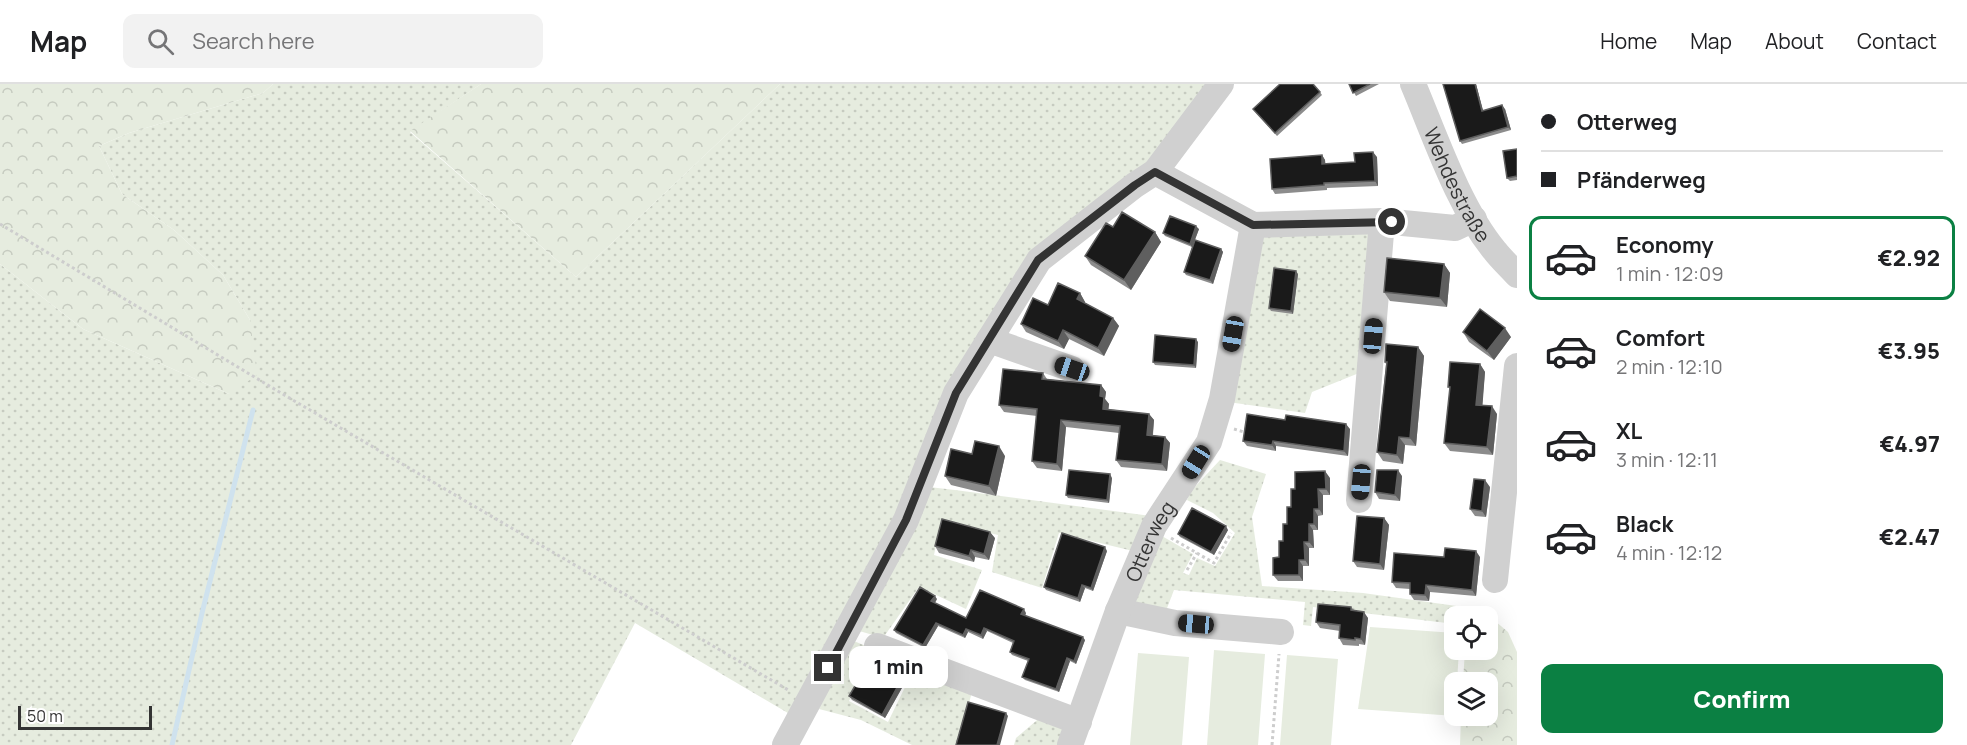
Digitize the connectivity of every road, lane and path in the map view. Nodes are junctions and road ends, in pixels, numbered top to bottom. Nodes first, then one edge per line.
1 (1221, 84) edge
2 (1413, 84) edge
3 (1155, 172) junction
4 (1474, 219) junction
5 (1382, 221) junction
6 (0, 224) edge
7 (1253, 225) junction
8 (1517, 275) edge
9 (989, 340) junction
10 (1517, 366) edge
11 (1072, 369) dead end
12 (1359, 500) dead end
13 (1154, 528) junction
14 (1231, 533) dead end
15 (1197, 553) junction
16 (1187, 570) dead end
17 (1495, 580) dead end
18 (1118, 611) junction
19 (1281, 632) joint
20 (877, 646) dead end
21 (810, 702) junction
22 (1074, 734) edge
23 (785, 745) edge
24 (1272, 745) edge

1 - 3 street
2 - 4 street, Wehdestraße
3 - 7 street
3 - 9 street
4 - 5 street
4 - 8 street, Wehdestraße
5 - 7 street
5 - 12 street
6 - 21 path
7 - 13 street, Otterweg
9 - 11 street
9 - 21 street
10 - 17 street
13 - 15 path
13 - 18 street, Otterweg
14 - 15 path
15 - 16 path
18 - 19 street
18 - 22 street, Otterweg
19 - 24 path
20 - 22 street, Otterweg
21 - 23 street

